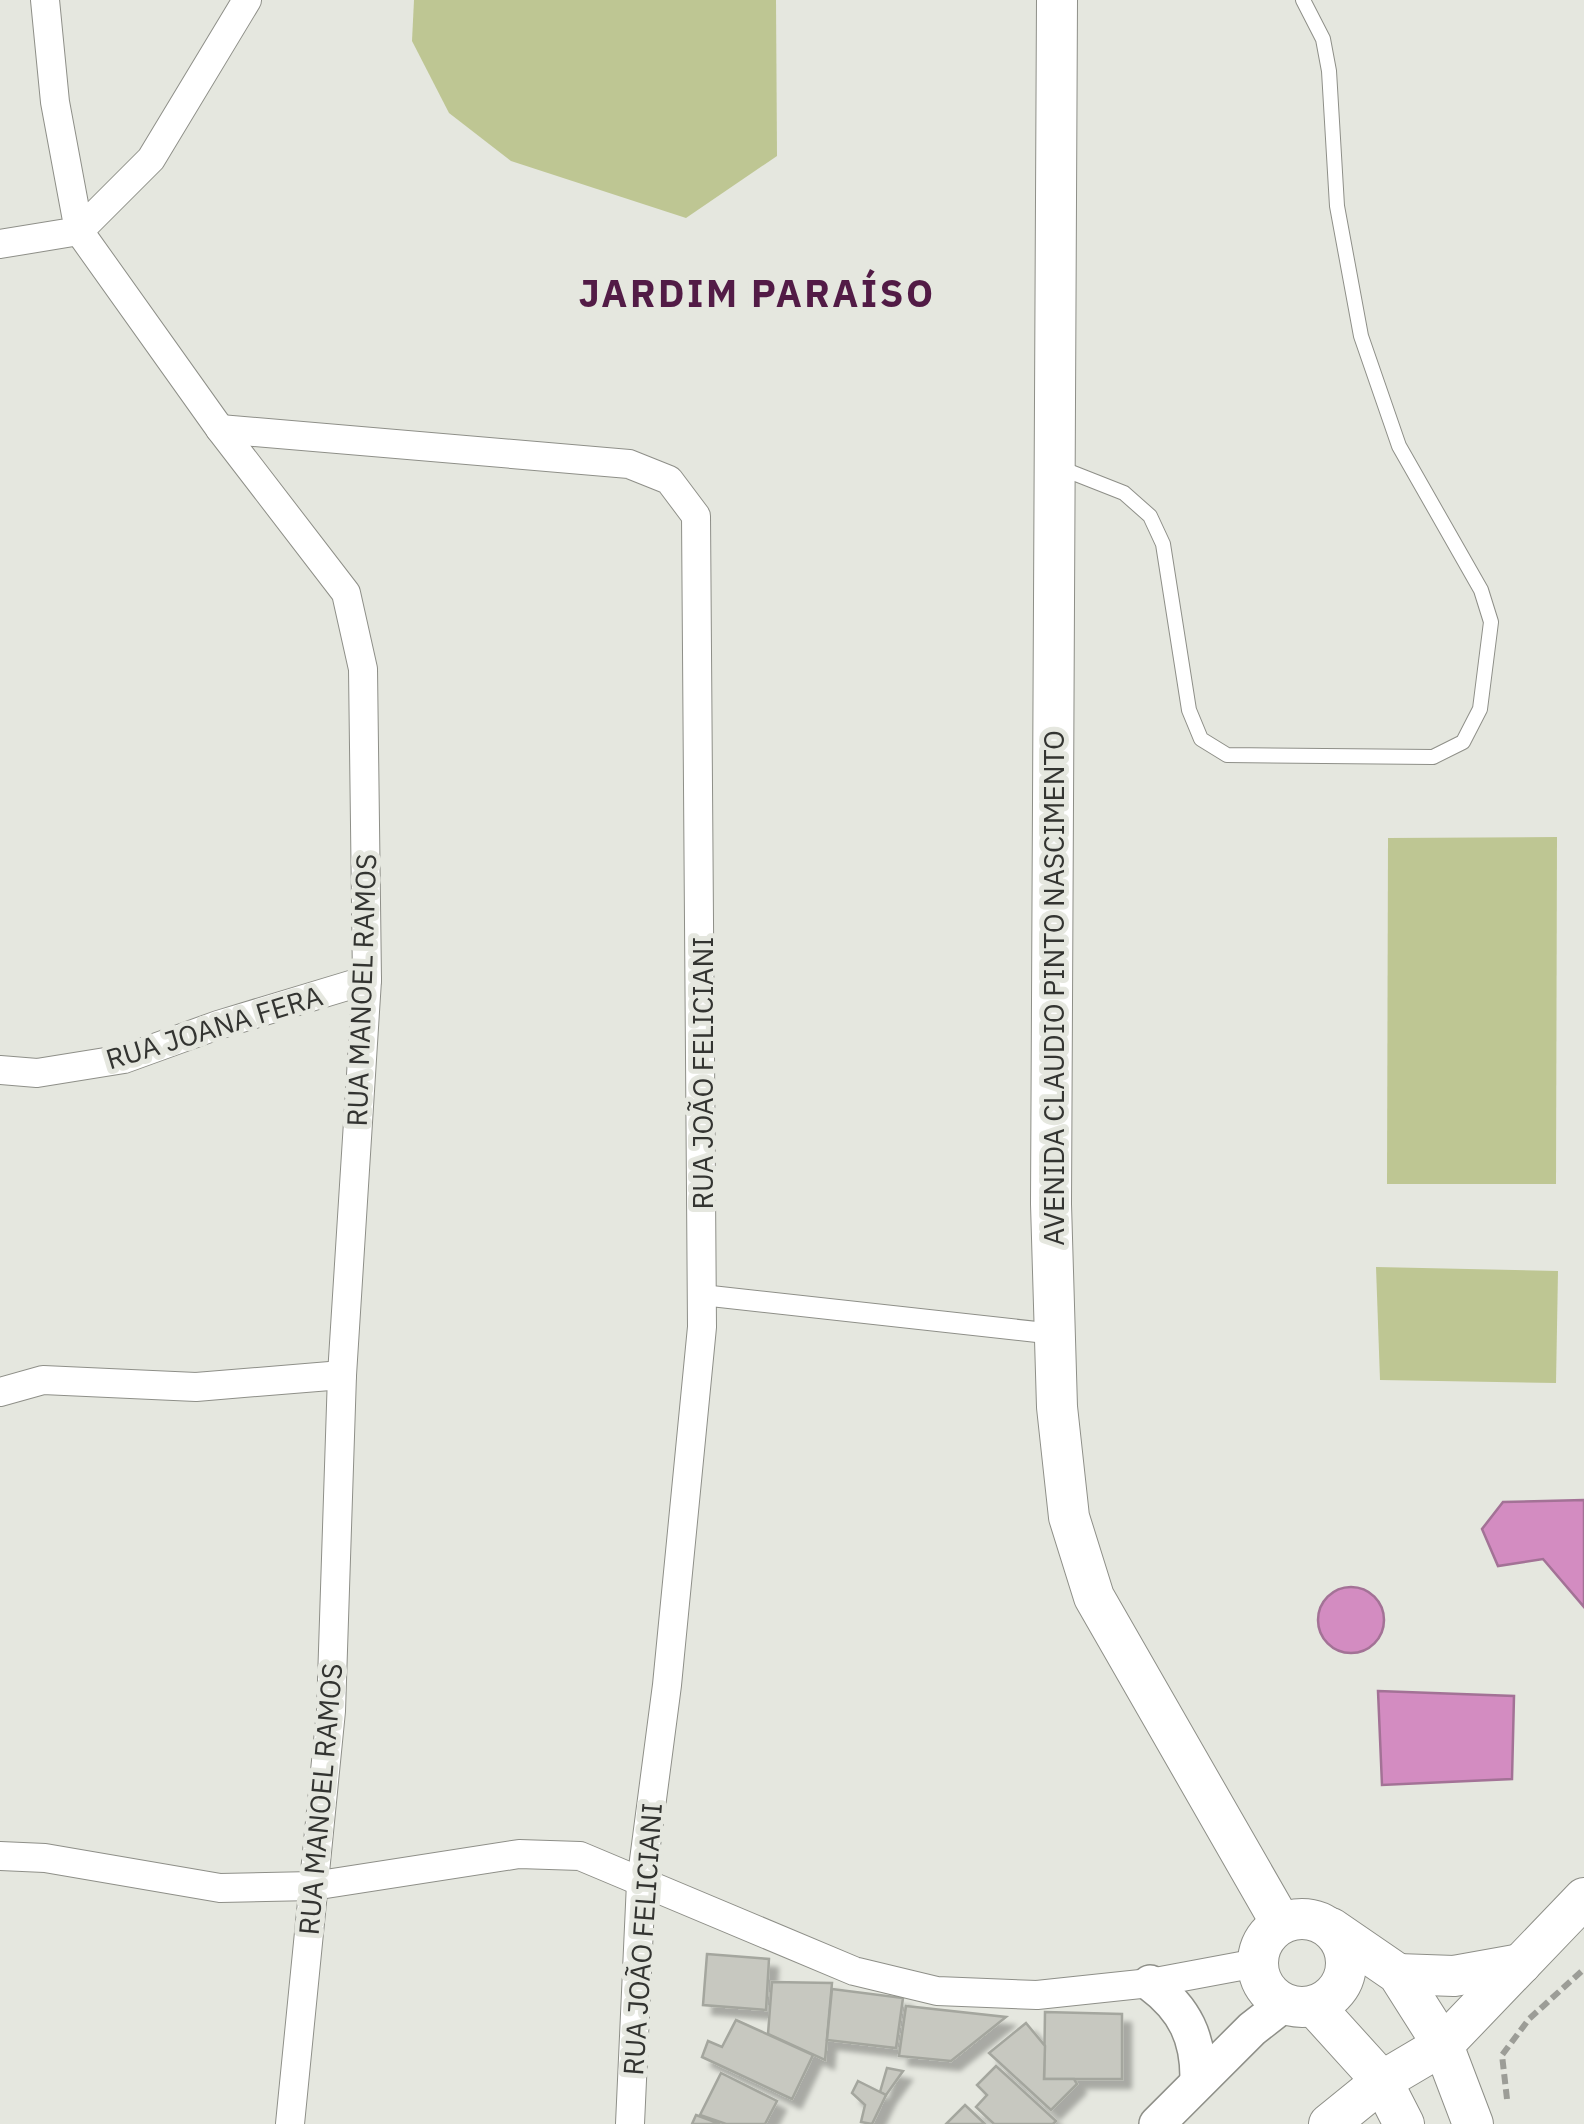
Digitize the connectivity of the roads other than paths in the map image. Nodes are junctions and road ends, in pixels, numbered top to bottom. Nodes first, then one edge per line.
1 (45, 0) edge
2 (248, 0) edge
3 (1057, 0) edge
4 (1302, 0) edge
5 (79, 232) junction
6 (0, 244) edge
7 (220, 430) junction
8 (1053, 465) junction
9 (367, 980) junction
10 (0, 1070) edge
11 (702, 1294) junction
12 (1055, 1334) junction
13 (342, 1375) junction
14 (0, 1392) edge
15 (0, 1856) edge
16 (641, 1883) junction
17 (312, 1886) junction
18 (1584, 1898) edge
19 (1280, 1923) junction
20 (1331, 1928) junction
21 (1257, 1963) junction
22 (1521, 1964) junction
23 (1398, 1974) junction
24 (1150, 1983) junction
25 (1299, 2005) junction
26 (1444, 2045) junction
27 (1382, 2081) junction
28 (1198, 2082) junction
29 (1492, 2117) edge
30 (290, 2124) edge
31 (630, 2124) edge
32 (1157, 2124) edge
33 (1328, 2124) edge
34 (1404, 2124) edge

1 - 5 street
2 - 5 street
3 - 8 main road, AVENIDA CLAUDIO PINTO NASCIMENTO
4 - 8 lane
5 - 6 street
5 - 7 street, RUA MANOEL RAMOS
7 - 9 street, RUA MANOEL RAMOS
7 - 11 street, RUA JOÃO FELICIANI
8 - 12 main road, AVENIDA CLAUDIO PINTO NASCIMENTO
9 - 10 street, RUA JOANA FERA
9 - 13 street, RUA MANOEL RAMOS
11 - 12 street
11 - 16 street, RUA JOÃO FELICIANI
12 - 19 main road, AVENIDA CLAUDIO PINTO NASCIMENTO
13 - 14 street
13 - 17 street, RUA MANOEL RAMOS
15 - 17 street
16 - 17 street
16 - 24 street
16 - 31 street, RUA JOÃO FELICIANI
17 - 30 street, RUA MANOEL RAMOS
18 - 22 main road
19 - 20 main road
19 - 21 main road
20 - 23 main road
20 - 25 main road
21 - 24 street
21 - 25 main road
22 - 23 main road
22 - 26 main road
23 - 26 main road
24 - 28 street
25 - 27 main road
25 - 28 street
26 - 27 main road
26 - 29 main road
27 - 33 main road
27 - 34 main road
28 - 32 street

